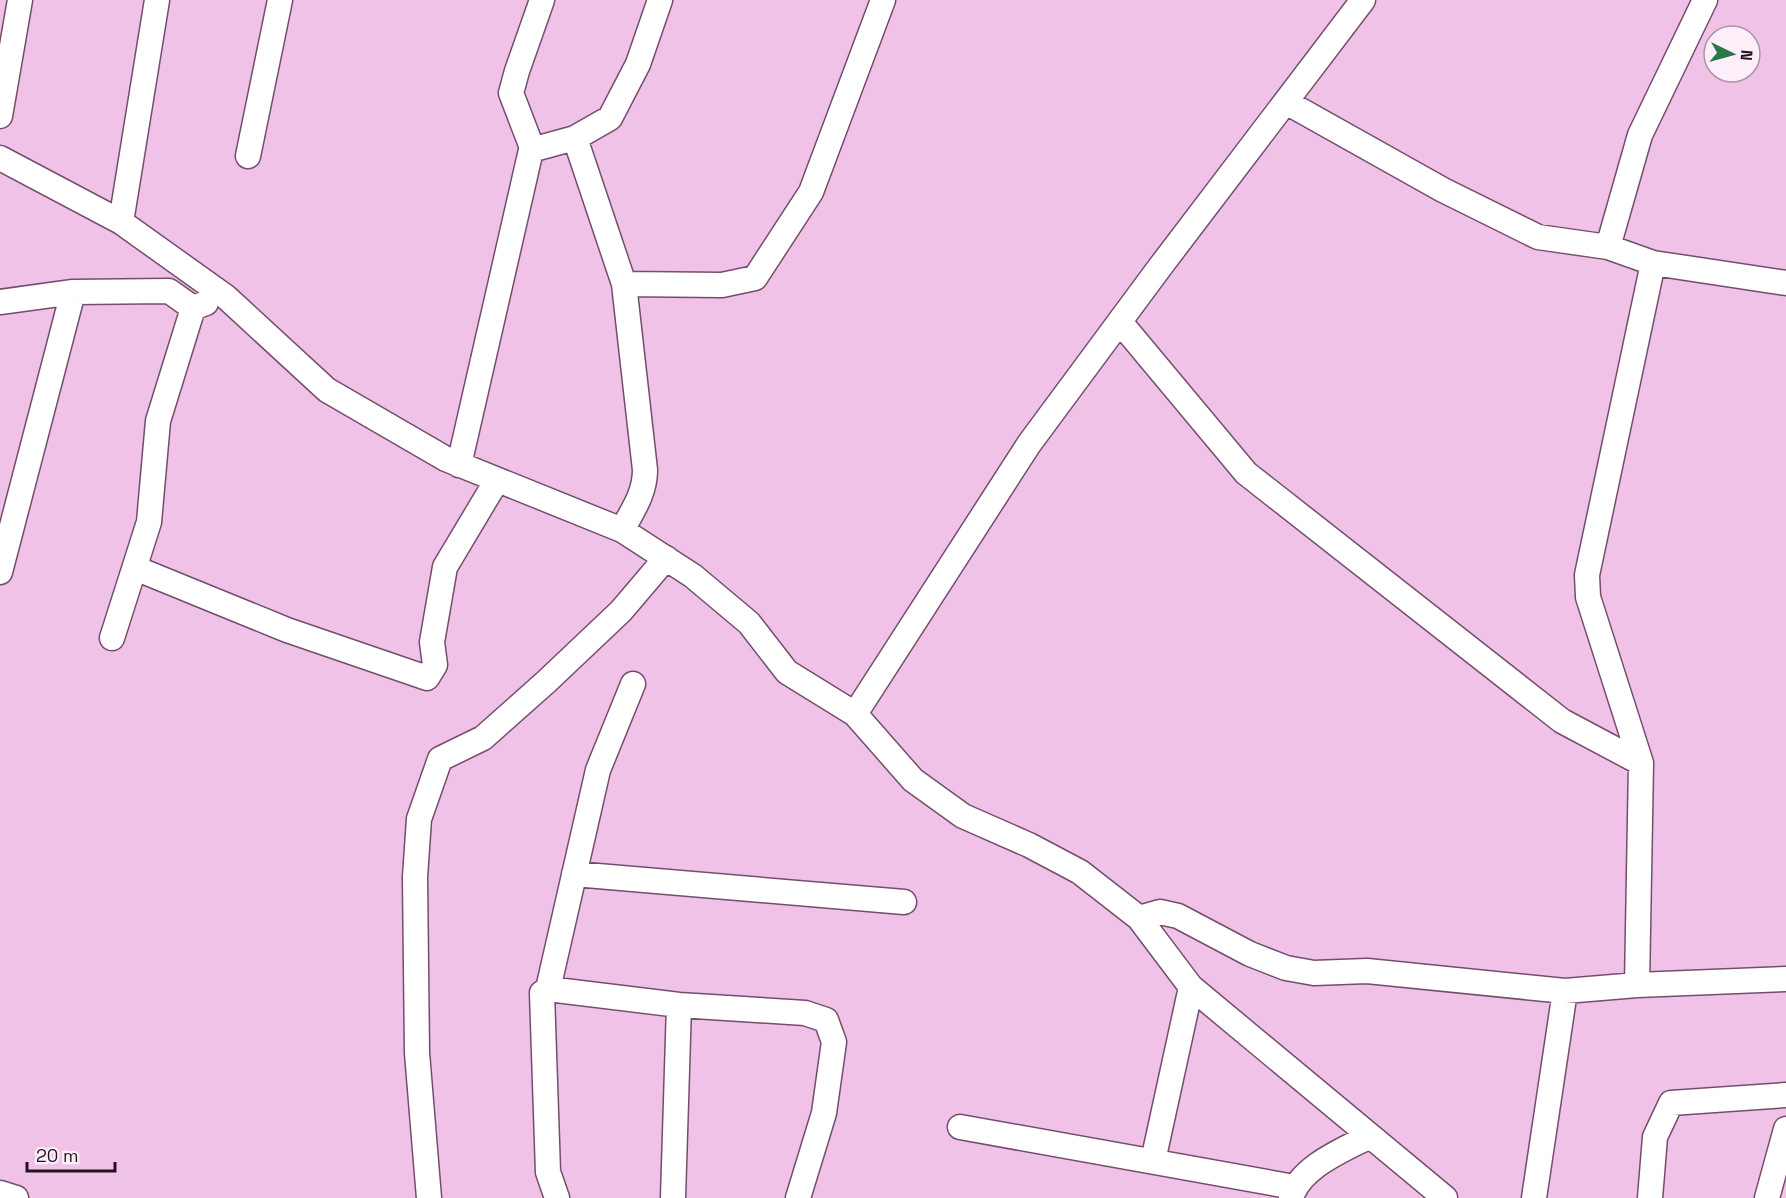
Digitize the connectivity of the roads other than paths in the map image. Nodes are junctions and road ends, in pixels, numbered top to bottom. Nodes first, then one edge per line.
1 (20, 0) edge
2 (157, 0) edge
3 (280, 0) edge
4 (660, 0) edge
5 (883, 0) edge
6 (1363, 0) edge
7 (1705, 0) edge
8 (540, 2) edge
9 (1286, 102) junction
10 (0, 116) edge
11 (575, 138) junction
12 (531, 150) junction
13 (248, 156) dead end
14 (0, 158) edge
15 (121, 222) junction
16 (1608, 247) junction
17 (1653, 263) junction
18 (1786, 283) edge
19 (624, 284) junction
20 (73, 292) junction
21 (226, 297) junction
22 (0, 302) edge
23 (192, 308) junction
24 (1120, 322) junction
25 (459, 465) junction
26 (497, 480) junction
27 (622, 530) junction
28 (666, 558) junction
29 (135, 568) junction
30 (0, 572) edge
31 (112, 638) dead end
32 (633, 684) dead end
33 (855, 714) junction
34 (1641, 763) junction
35 (574, 874) junction
36 (904, 902) dead end
37 (1139, 918) junction
38 (1786, 979) edge
39 (1637, 985) junction
40 (1191, 987) junction
41 (548, 989) junction
42 (1565, 991) junction
43 (679, 1005) junction
44 (1786, 1095) edge
45 (960, 1127) dead end
46 (1786, 1129) edge
47 (1370, 1136) junction
48 (1153, 1161) junction
49 (1292, 1192) edge
50 (0, 1193) edge
51 (16, 1198) edge
52 (429, 1198) edge
53 (557, 1198) edge
54 (673, 1198) edge
55 (798, 1198) edge
56 (1444, 1198) edge
57 (1534, 1198) edge
58 (1650, 1198) edge
59 (1767, 1198) edge

1 - 10 street
2 - 15 street
3 - 13 street
4 - 11 street
5 - 19 street
6 - 9 street
7 - 16 street
8 - 12 street
9 - 16 street
9 - 24 street
11 - 12 street
11 - 19 street
12 - 25 street
14 - 15 street
15 - 21 street
16 - 17 street
17 - 18 street
17 - 34 street
19 - 27 street
20 - 22 street
20 - 23 street
20 - 30 street
21 - 23 street
21 - 25 street
23 - 29 street
24 - 33 street
24 - 34 street
25 - 26 street
26 - 27 street
26 - 29 street
27 - 28 street
28 - 33 street
28 - 52 street
29 - 31 street
32 - 35 street
33 - 37 street
34 - 39 street
35 - 36 street
35 - 41 street
37 - 40 street
37 - 42 street
38 - 39 street
39 - 42 street
40 - 47 street
40 - 48 street
41 - 43 street
41 - 53 street
42 - 57 street
43 - 54 street
43 - 55 street
44 - 58 street
45 - 48 street
46 - 59 street
47 - 49 street
47 - 56 street
48 - 49 street
50 - 51 street

